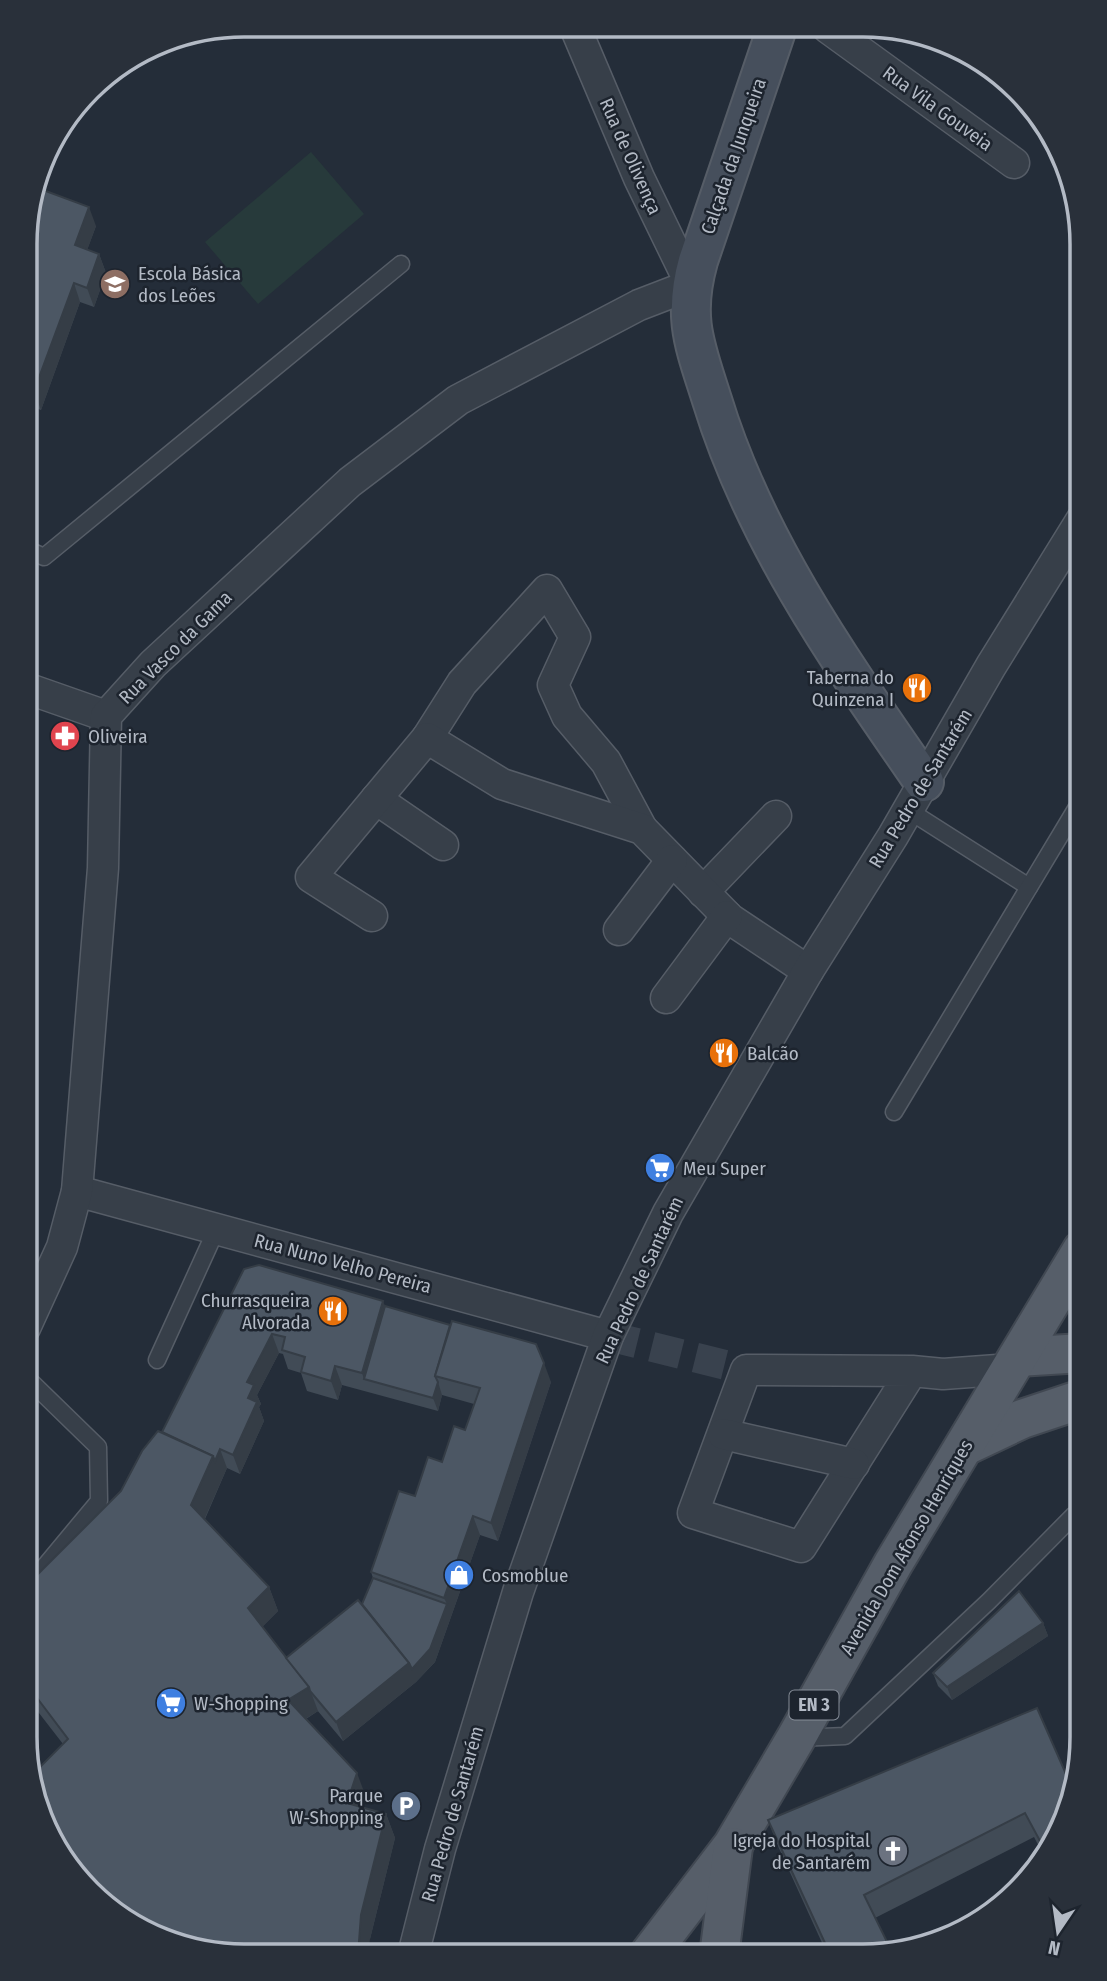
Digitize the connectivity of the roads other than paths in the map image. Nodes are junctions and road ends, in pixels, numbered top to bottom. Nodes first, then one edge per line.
1 (579, 37) edge
2 (774, 37) edge
3 (840, 37) edge
4 (1014, 163) dead end
5 (401, 264) dead end
6 (691, 285) junction
7 (1070, 539) edge
8 (37, 554) edge
9 (37, 692) edge
10 (106, 716) junction
11 (427, 738) junction
12 (916, 796) junction
13 (376, 799) junction
14 (776, 816) dead end
15 (1070, 819) edge
16 (642, 829) junction
17 (443, 845) dead end
18 (672, 860) junction
19 (1030, 887) junction
20 (703, 892) junction
21 (372, 916) dead end
22 (727, 916) junction
23 (619, 930) dead end
24 (808, 971) junction
25 (666, 998) dead end
26 (894, 1112) dead end
27 (77, 1191) junction
28 (217, 1228) junction
29 (1070, 1270) edge
30 (37, 1302) edge
31 (608, 1336) junction
32 (1070, 1355) edge
33 (157, 1360) dead end
34 (1014, 1363) junction
35 (912, 1371) junction
36 (37, 1388) edge
37 (1070, 1403) edge
38 (723, 1434) junction
39 (965, 1446) junction
40 (854, 1464) junction
41 (1070, 1519) edge
42 (37, 1576) edge
43 (796, 1738) junction
44 (733, 1845) junction
45 (416, 1944) edge
46 (657, 1944) edge
47 (721, 1944) edge

1 - 6 street, Rua de Olivença
2 - 6 street, Calçada da Junqueira
3 - 4 street, Rua Vila Gouveia
5 - 8 lane
6 - 10 street, Rua Vasco da Gama
6 - 12 street, Calçada da Junqueira
7 - 12 street, Rua Pedro de Santarém
9 - 10 street
10 - 27 street, Rua Vasco da Gama
11 - 13 street
11 - 16 street
11 - 16 street
12 - 19 lane
12 - 24 street, Rua Pedro de Santarém
13 - 17 street
13 - 21 street
14 - 20 street
15 - 19 lane
16 - 18 street
18 - 20 street
18 - 23 street
19 - 26 lane
20 - 22 street
22 - 24 street
22 - 25 street
24 - 31 street, Rua Pedro de Santarém
27 - 28 street, Rua Nuno Velho Pereira
27 - 30 street, Rua Vasco da Gama
28 - 31 street, Rua Nuno Velho Pereira
28 - 33 lane
29 - 34 main road, Avenida Dom Afonso Henriques
31 - 45 street, Rua Pedro de Santarém
32 - 34 main road
34 - 35 street
34 - 39 main road, Avenida Dom Afonso Henriques / EN 3
35 - 38 street
35 - 40 street
36 - 42 lane
37 - 39 main road
38 - 40 street
38 - 40 street
39 - 43 main road, Avenida Dom Afonso Henriques / EN 3
41 - 43 lane
43 - 44 main road, Avenida Dom Afonso Henriques / EN 3
44 - 46 main road, Avenida Dom Afonso Henriques / EN 3
44 - 47 main road, Avenida Dom Afonso Henriques / EN 3

